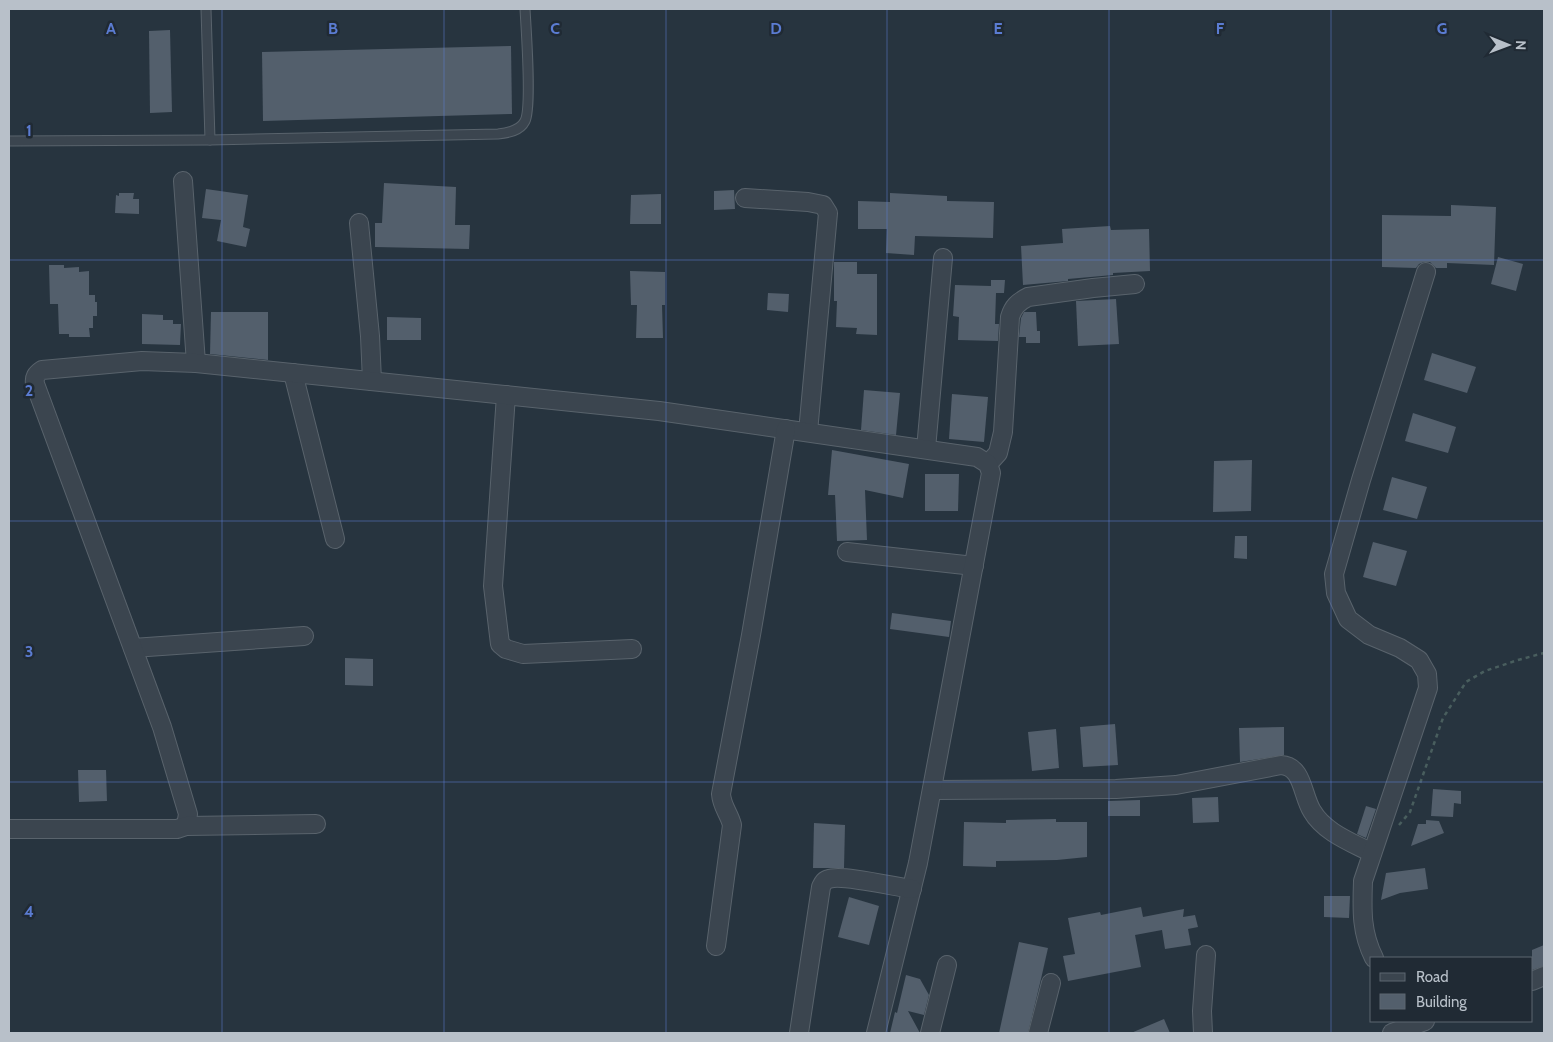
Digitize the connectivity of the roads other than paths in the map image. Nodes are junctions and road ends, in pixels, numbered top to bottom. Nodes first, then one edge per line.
1 (206, 9) edge
2 (525, 9) edge
3 (210, 140) junction
4 (9, 141) edge
5 (183, 181) dead end
6 (745, 198) dead end
7 (359, 223) dead end
8 (943, 258) dead end
9 (1426, 272) dead end
10 (1135, 284) dead end
11 (196, 363) junction
12 (293, 373) junction
13 (372, 381) junction
14 (506, 395) junction
15 (786, 429) junction
16 (808, 432) junction
17 (926, 449) junction
18 (988, 464) junction
19 (335, 539) dead end
20 (847, 552) dead end
21 (974, 566) junction
22 (304, 636) dead end
23 (133, 648) junction
24 (632, 649) dead end
25 (932, 790) junction
26 (316, 824) dead end
27 (186, 826) junction
28 (9, 829) edge
29 (1372, 853) junction
30 (912, 889) junction
31 (716, 946) dead end
32 (1206, 955) dead end
33 (1374, 957) edge
34 (947, 965) dead end
35 (1051, 983) dead end
36 (799, 1033) edge
37 (876, 1033) edge
38 (930, 1033) edge
39 (1038, 1033) edge
40 (1202, 1033) edge

1 - 3 lane
2 - 3 lane
3 - 4 lane
5 - 11 street
6 - 16 street
7 - 13 street
8 - 17 street
9 - 29 street
10 - 18 street
11 - 12 street
11 - 23 street
12 - 13 street
12 - 19 street
13 - 14 street
14 - 15 street
14 - 24 street
15 - 16 street
15 - 31 street
16 - 17 street
17 - 18 street
18 - 21 street
20 - 21 street
21 - 25 street
22 - 23 street
23 - 27 street
25 - 29 street
25 - 30 street
26 - 27 street
27 - 28 street
29 - 33 street
30 - 36 street
30 - 37 street
32 - 40 street
34 - 38 street
35 - 39 street

